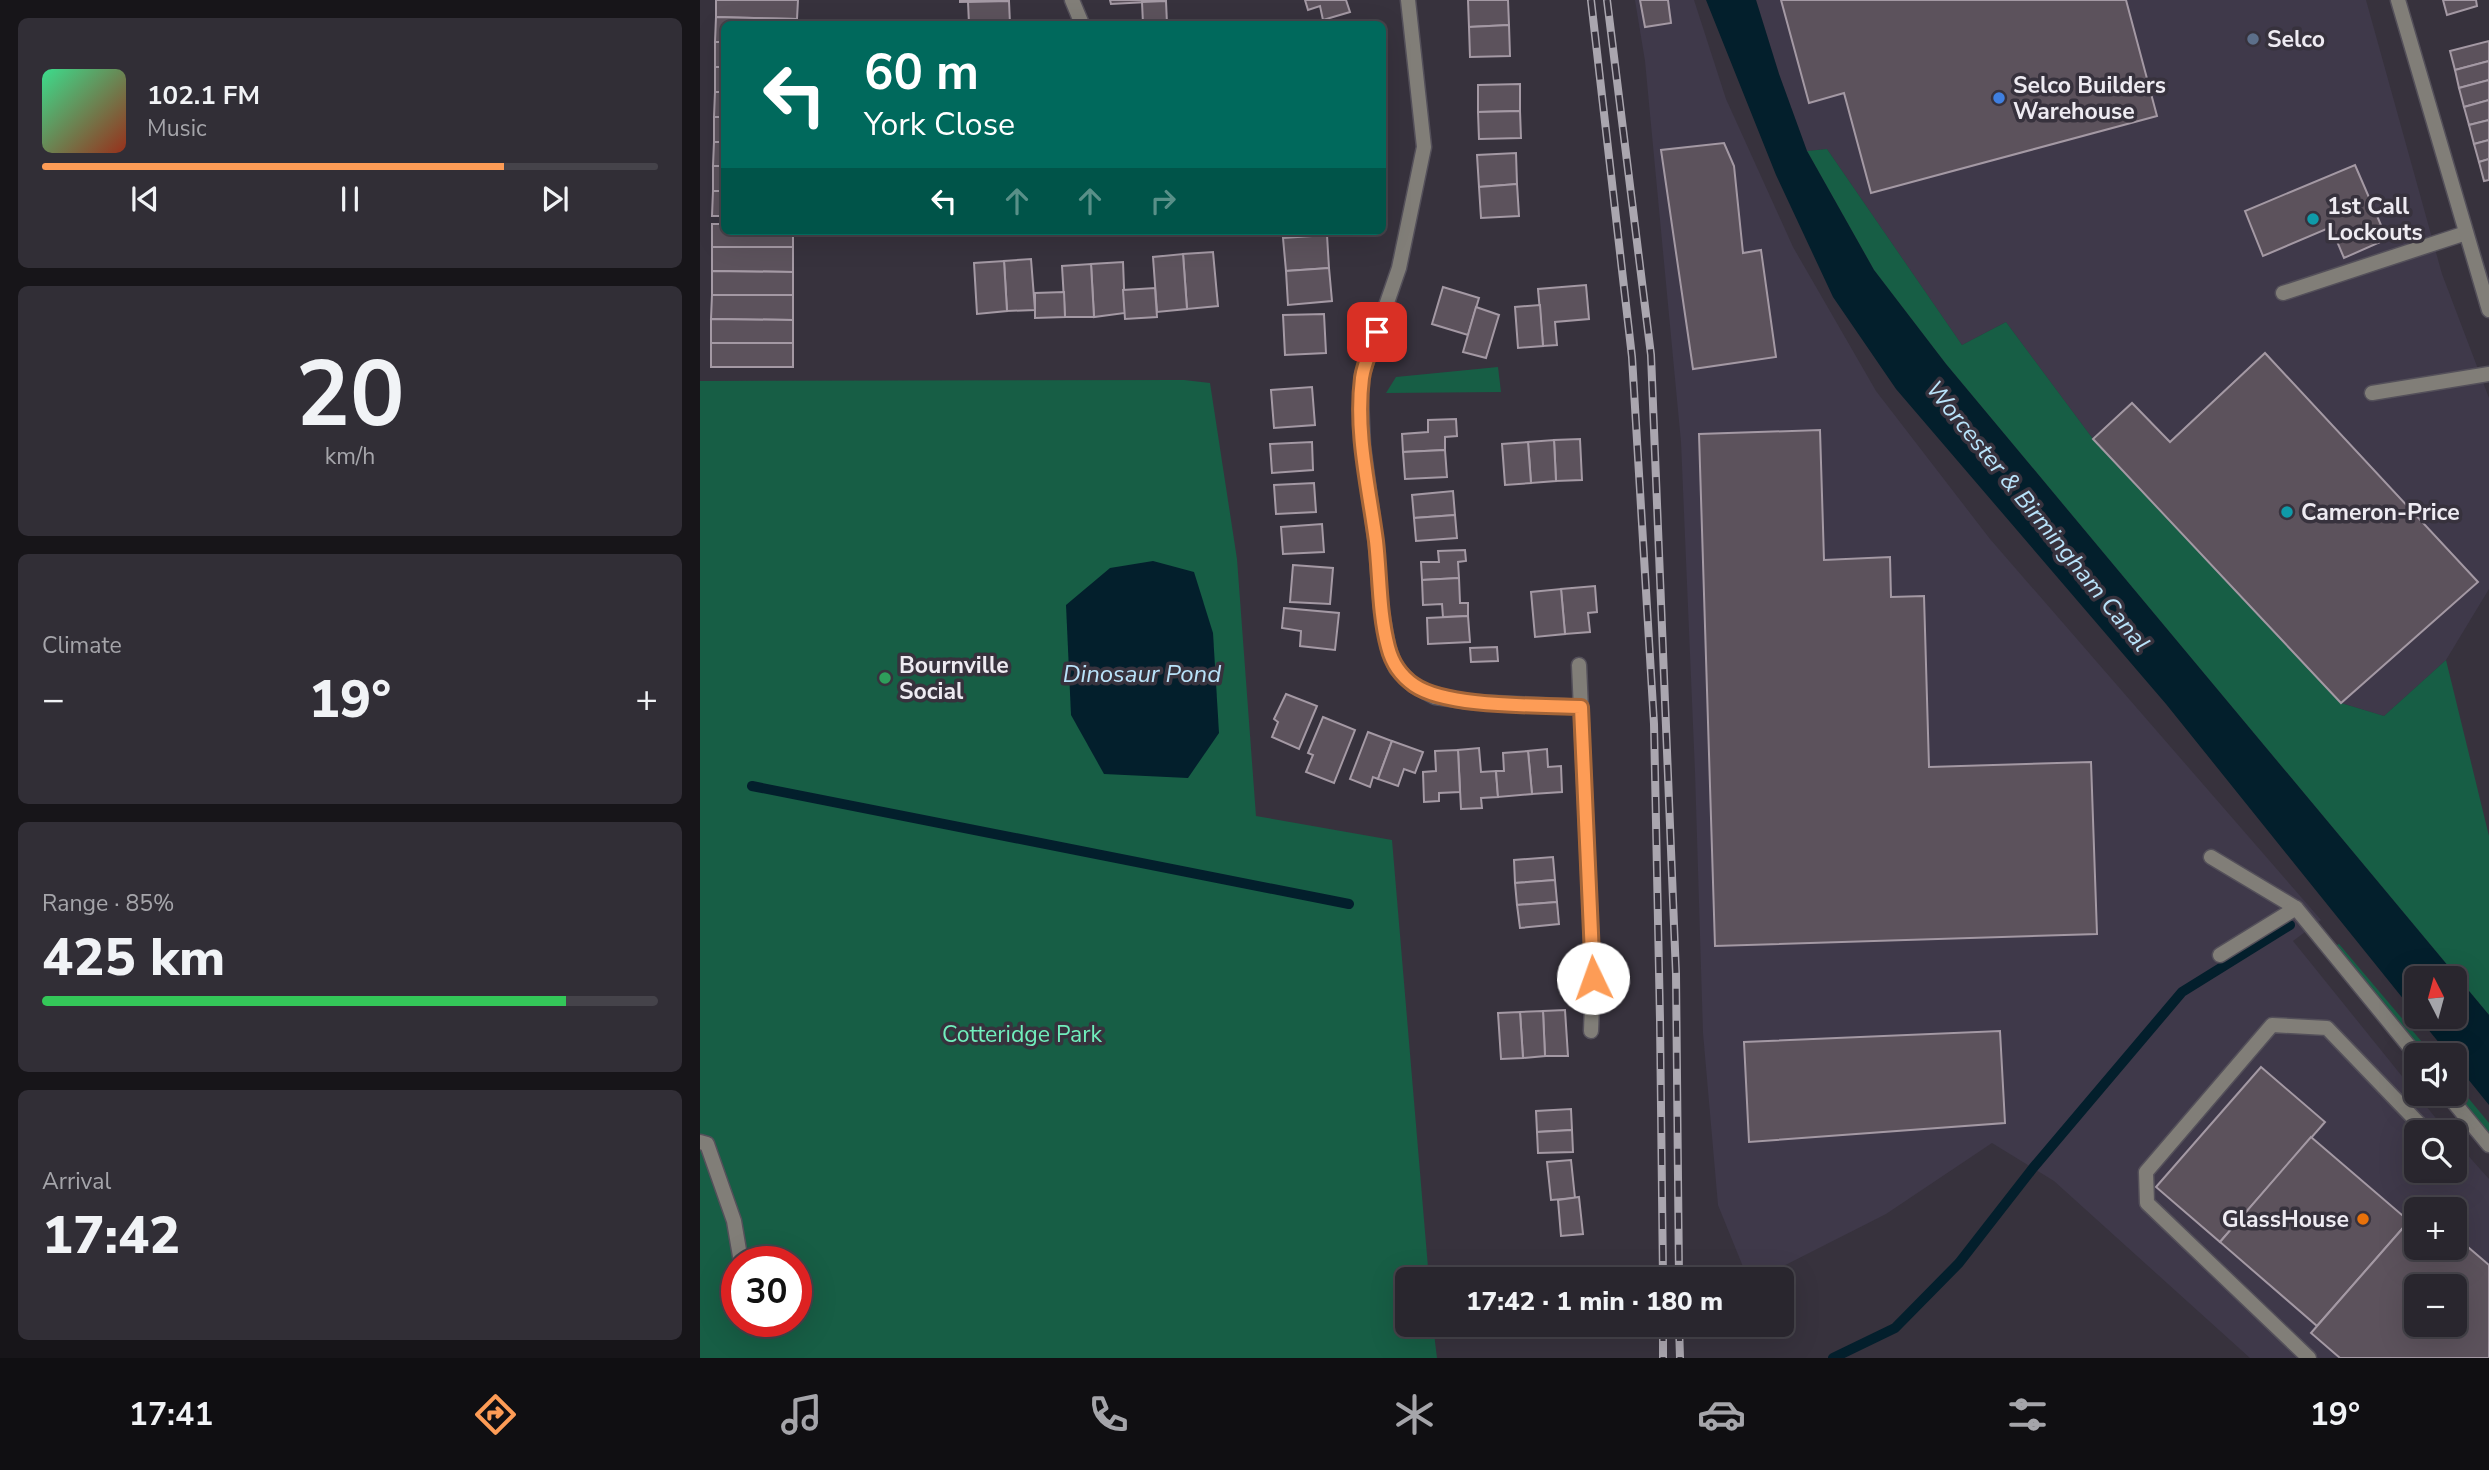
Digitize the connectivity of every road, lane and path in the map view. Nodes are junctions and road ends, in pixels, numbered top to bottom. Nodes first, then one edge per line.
1 (1072, 0) edge
2 (1408, 0) edge
3 (2398, 0) edge
4 (1081, 21) edge
5 (2466, 233) junction
6 (2283, 293) dead end
7 (2489, 310) edge
8 (2489, 374) edge
9 (2372, 394) dead end
10 (1579, 665) dead end
11 (1581, 707) junction
12 (2211, 857) dead end
13 (2296, 908) junction
14 (2220, 954) dead end
15 (1591, 1031) dead end
16 (2406, 1043) edge
17 (2457, 1106) edge
18 (2416, 1120) edge
19 (700, 1142) edge
20 (2489, 1145) edge
21 (738, 1246) edge
22 (2309, 1358) edge

1 - 4 street
2 - 11 street
3 - 5 street
5 - 6 street
5 - 7 street
8 - 9 street
10 - 11 street
11 - 15 street
12 - 13 street
13 - 14 street
13 - 16 street
17 - 20 street
18 - 22 street
19 - 21 street

